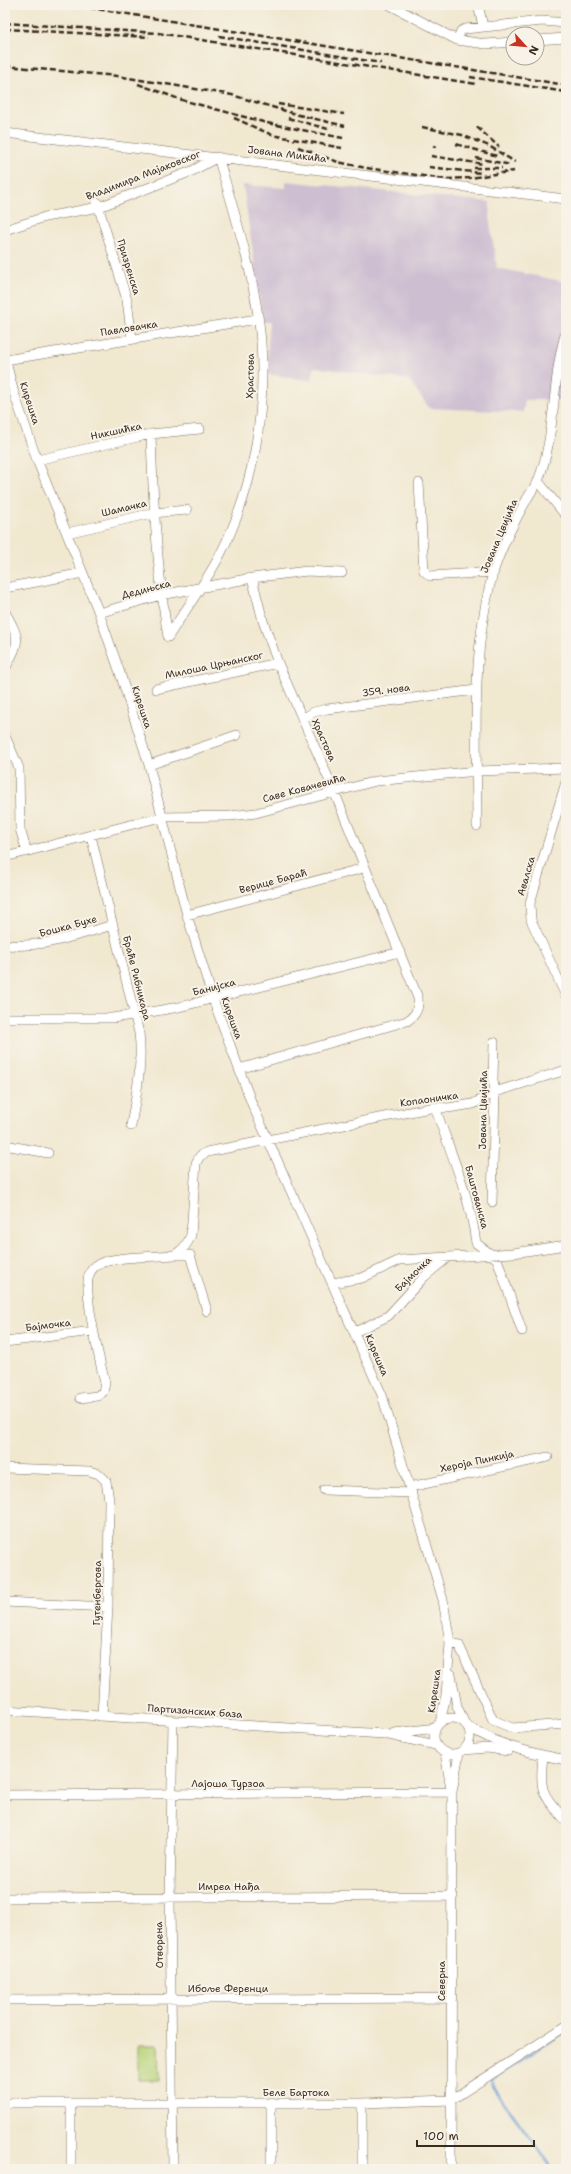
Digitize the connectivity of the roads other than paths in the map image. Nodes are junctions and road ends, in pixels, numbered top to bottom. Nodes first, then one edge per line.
1 (390, 5) edge
2 (478, 5) edge
3 (566, 23) edge
4 (483, 26) junction
5 (566, 38) edge
6 (545, 39) edge
7 (456, 40) junction
8 (505, 43) edge
9 (5, 133) edge
10 (218, 157) junction
11 (566, 199) edge
12 (98, 204) junction
13 (5, 230) edge
14 (258, 319) junction
15 (566, 332) edge
16 (132, 339) junction
17 (5, 359) edge
18 (200, 430) dead end
19 (151, 434) junction
20 (37, 460) junction
21 (538, 481) junction
22 (419, 484) dead end
23 (187, 510) dead end
24 (153, 513) junction
25 (566, 516) edge
26 (67, 533) junction
27 (494, 572) junction
28 (83, 573) junction
29 (342, 573) dead end
30 (252, 578) junction
31 (5, 588) edge
32 (200, 588) junction
33 (161, 595) junction
34 (99, 613) junction
35 (6, 616) edge
36 (278, 663) junction
37 (5, 669) edge
38 (156, 689) dead end
39 (476, 690) junction
40 (302, 719) junction
41 (5, 736) edge
42 (237, 736) dead end
43 (149, 765) junction
44 (566, 768) edge
45 (477, 771) junction
46 (566, 782) edge
47 (334, 791) junction
48 (161, 816) junction
49 (477, 826) dead end
50 (91, 836) junction
51 (27, 852) junction
52 (5, 857) edge
53 (364, 868) junction
54 (187, 915) junction
55 (113, 925) junction
56 (5, 945) edge
57 (400, 952) junction
58 (566, 996) edge
59 (213, 999) junction
60 (134, 1015) junction
61 (5, 1018) edge
62 (494, 1042) dead end
63 (239, 1070) junction
64 (566, 1070) edge
65 (496, 1092) junction
66 (435, 1107) junction
67 (131, 1126) dead end
68 (267, 1140) junction
69 (5, 1145) edge
70 (48, 1153) dead end
71 (492, 1202) dead end
72 (188, 1243) junction
73 (566, 1245) edge
74 (492, 1254) junction
75 (174, 1255) junction
76 (190, 1255) junction
77 (448, 1257) junction
78 (332, 1283) junction
79 (207, 1311) dead end
80 (93, 1331) junction
81 (522, 1331) dead end
82 (355, 1332) junction
83 (5, 1342) edge
84 (80, 1398) dead end
85 (548, 1457) dead end
86 (5, 1468) edge
87 (324, 1490) dead end
88 (411, 1490) junction
89 (5, 1602) edge
90 (108, 1606) junction
91 (450, 1643) junction
92 (449, 1663) junction
93 (5, 1710) edge
94 (102, 1716) junction
95 (173, 1721) junction
96 (466, 1724) junction
97 (566, 1724) edge
98 (438, 1725) junction
99 (384, 1734) junction
100 (436, 1745) junction
101 (461, 1752) junction
102 (527, 1752) junction
103 (445, 1753) junction
104 (543, 1756) junction
105 (566, 1760) edge
106 (452, 1792) junction
107 (170, 1794) junction
108 (5, 1795) edge
109 (566, 1821) edge
110 (453, 1896) junction
111 (170, 1897) junction
112 (5, 1898) edge
113 (452, 1998) junction
114 (171, 1999) junction
115 (5, 2000) edge
116 (566, 2026) edge
117 (451, 2100) junction
118 (271, 2102) junction
119 (5, 2103) edge
120 (71, 2103) junction
121 (173, 2103) junction
122 (362, 2103) junction
123 (70, 2169) edge
124 (173, 2169) edge
125 (271, 2169) edge
126 (362, 2169) edge
127 (451, 2169) edge

1 - 7 street
2 - 4 street
3 - 4 street
4 - 7 street
5 - 6 street
7 - 8 street
9 - 10 street, Јована Микића
10 - 11 street, Јована Микића
10 - 12 street, Владимира Мајаковског
10 - 14 street, Храстова
12 - 13 street, Владимира Мајаковског
12 - 16 street, Призренска
14 - 16 street, Павловачка
14 - 32 street, Храстова
15 - 21 street, Јована Цвијића
16 - 17 street, Павловачка
17 - 20 street, Кирешка
18 - 19 street, Никшићка
19 - 20 street, Никшићка
19 - 24 street
20 - 26 street, Кирешка
21 - 25 street
21 - 27 street, Јована Цвијића
22 - 27 street
23 - 24 street, Шамачка
24 - 26 street, Шамачка
24 - 33 street
26 - 28 street, Кирешка
27 - 39 street, Јована Цвијића
28 - 31 street
28 - 34 street, Кирешка
29 - 30 street
30 - 32 street
30 - 36 street, Храстова
32 - 33 street, Дедињска
32 - 33 street, Храстова
33 - 34 street, Дедињска
34 - 43 street, Кирешка
35 - 37 street
36 - 38 street, Милоша Црњанског
36 - 40 street, Храстова
39 - 40 street, 359. нова
39 - 45 street, Јована Цвијића
40 - 47 street, Храстова
41 - 51 street
42 - 43 street
43 - 48 street, Кирешка
44 - 45 street, Саве Ковачевића
45 - 47 street, Саве Ковачевића
45 - 49 street, Јована Цвијића
46 - 58 street, Авалска
47 - 48 street, Саве Ковачевића
47 - 53 street, Храстова
48 - 50 street, Саве Ковачевића
48 - 54 street, Кирешка
50 - 51 street, Саве Ковачевића
50 - 55 street, Браће Рибникара
51 - 52 street, Саве Ковачевића
53 - 54 street, Верице Бараћ
53 - 57 street, Храстова
54 - 59 street, Кирешка
55 - 56 street, Бошка Бухе
55 - 60 street, Браће Рибникара
57 - 59 street, Банијска
57 - 63 street
59 - 60 street, Банијска
59 - 63 street, Кирешка
60 - 61 street, Банијска
60 - 67 street, Браће Рибникара
62 - 65 street, Јована Цвијића
63 - 68 street, Кирешка
64 - 65 street, Копаоничка
65 - 66 street, Копаоничка
65 - 71 street, Јована Цвијића
66 - 68 street, Копаоничка
66 - 74 street, Баштованска
68 - 72 street
68 - 78 street, Кирешка
69 - 70 street
72 - 75 street
72 - 76 street
73 - 74 street
74 - 77 street
74 - 81 street, Баштованска
75 - 76 street
75 - 80 street
76 - 79 street
77 - 78 street
77 - 82 street, Бајмочка
78 - 82 street, Кирешка
80 - 83 street, Бајмочка
80 - 84 street
82 - 88 street, Кирешка
85 - 88 street, Хероја Пинкија
86 - 90 street, Гутенбергова
87 - 88 street, Хероја Пинкија
88 - 91 street, Кирешка
89 - 90 street
90 - 94 street, Гутенбергова
91 - 92 street, Кирешка
91 - 97 street
92 - 96 street, Кирешка
92 - 98 street, Кирешка
93 - 94 street, Партизанских база
94 - 95 street, Партизанских база
95 - 99 street, Партизанских база
95 - 107 street, Отворена
96 - 98 street
96 - 101 street
96 - 102 street
98 - 99 street, Партизанских база
98 - 100 street
99 - 100 street, Партизанских база
100 - 103 street
101 - 102 street
101 - 103 street
101 - 106 street, Северна
102 - 104 street
103 - 106 street, Северна
104 - 105 street
104 - 109 street
106 - 107 street, Лајоша Турзоа
106 - 110 street, Северна
107 - 108 street, Лајоша Турзоа
107 - 111 street, Отворена
110 - 111 street, Имреа Нађа
110 - 113 street, Северна
111 - 112 street, Имреа Нађа
111 - 114 street, Отворена
113 - 114 street, Ибоље Ференци
113 - 117 street, Северна
114 - 115 street, Ибоље Ференци
114 - 121 street, Отворена
116 - 117 street
117 - 122 street, Беле Бартока
117 - 127 street, Северна
118 - 121 street, Беле Бартока
118 - 122 street, Беле Бартока
118 - 125 street
119 - 120 street, Беле Бартока
120 - 121 street, Беле Бартока
120 - 123 street
121 - 124 street, Отворена
122 - 126 street

